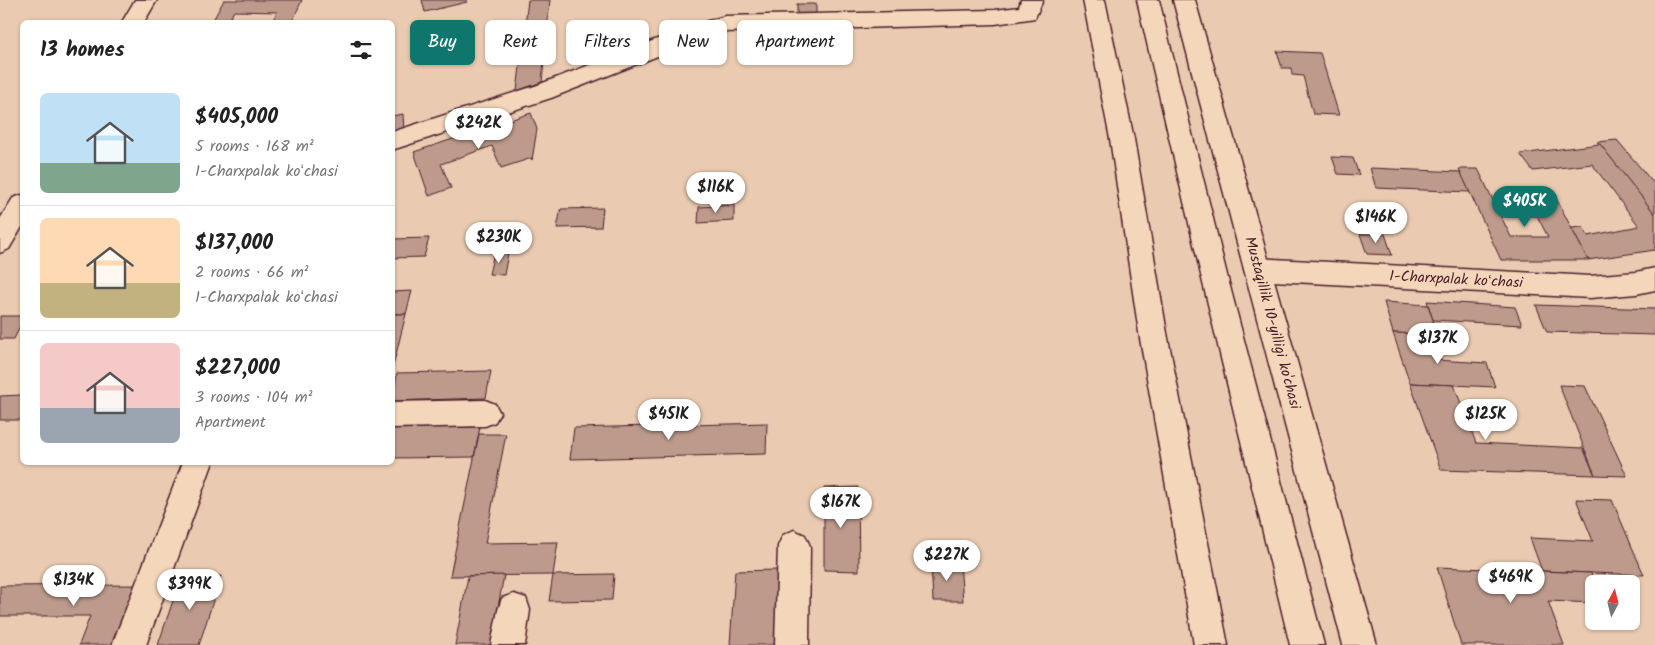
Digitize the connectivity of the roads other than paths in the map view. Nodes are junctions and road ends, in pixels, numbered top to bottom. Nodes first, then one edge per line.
1 (146, 0) edge
2 (1032, 0) edge
3 (1094, 0) edge
4 (1148, 0) edge
5 (1184, 0) edge
6 (715, 2) dead end
7 (134, 20) edge
8 (714, 20) edge
9 (727, 25) edge
10 (659, 48) edge
11 (395, 140) edge
12 (20, 210) edge
13 (10, 235) edge
14 (1257, 269) junction
15 (1655, 279) edge
16 (485, 413) dead end
17 (395, 415) edge
18 (197, 465) edge
19 (794, 546) dead end
20 (514, 610) dead end
21 (129, 645) edge
22 (508, 645) edge
23 (792, 645) edge
24 (1211, 645) edge
25 (1307, 645) edge
26 (1360, 645) edge

1 - 7 street
2 - 9 street
3 - 24 street
4 - 25 street
5 - 14 street, Mustaqillik 10-yilligi ko'chasi
6 - 8 street
10 - 11 street
12 - 13 street
14 - 15 street, 1-Charxpalak koʻchasi
14 - 26 street, Mustaqillik 10-yilligi ko'chasi
16 - 17 street
18 - 21 street
19 - 23 street
20 - 22 street

